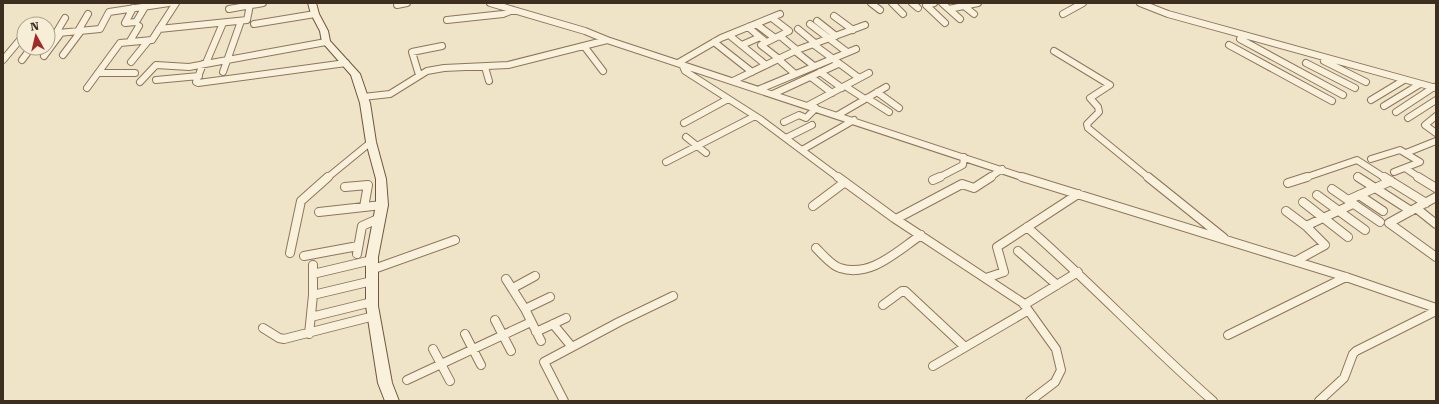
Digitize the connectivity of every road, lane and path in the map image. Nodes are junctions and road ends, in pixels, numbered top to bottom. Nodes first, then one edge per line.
1 (169, 3) edge
2 (176, 3) edge
3 (263, 3) edge
4 (312, 3) edge
5 (407, 3) edge
6 (490, 3) edge
7 (871, 3) edge
8 (892, 3) edge
9 (912, 3) edge
10 (933, 3) edge
11 (942, 3) edge
12 (953, 3) edge
13 (978, 3) edge
14 (1083, 3) edge
15 (1140, 3) edge
16 (250, 5) junction
17 (397, 6) dead end
18 (145, 7) junction
19 (510, 7) edge
20 (961, 7) junction
21 (133, 8) junction
22 (918, 8) dead end
23 (229, 9) dead end
24 (949, 9) junction
25 (880, 10) dead end
26 (88, 14) dead end
27 (315, 14) junction
28 (780, 14) dead end
29 (903, 14) dead end
30 (974, 14) dead end
31 (1063, 14) dead end
32 (834, 16) dead end
33 (65, 18) dead end
34 (772, 18) junction
35 (960, 19) dead end
36 (447, 20) dead end
37 (240, 21) junction
38 (818, 22) dead end
39 (223, 23) junction
40 (254, 24) dead end
41 (756, 24) junction
42 (810, 24) dead end
43 (945, 24) dead end
44 (866, 25) dead end
45 (139, 26) dead end
46 (748, 27) junction
47 (159, 29) junction
48 (798, 29) dead end
49 (853, 30) junction
50 (80, 31) junction
51 (56, 33) edge
52 (59, 33) junction
53 (728, 35) junction
54 (836, 36) junction
55 (760, 37) junction
56 (778, 37) junction
57 (1243, 37) junction
58 (56, 38) edge
59 (829, 39) junction
60 (607, 40) junction
61 (130, 41) junction
62 (148, 41) junction
63 (326, 42) junction
64 (714, 42) junction
65 (766, 42) junction
66 (814, 44) junction
67 (16, 45) edge
68 (742, 45) junction
69 (442, 46) dead end
70 (584, 46) junction
71 (856, 48) dead end
72 (796, 51) junction
73 (1054, 51) dead end
74 (847, 52) junction
75 (63, 55) dead end
76 (25, 56) edge
77 (1316, 56) junction
78 (226, 59) junction
79 (779, 59) junction
80 (830, 59) junction
81 (3, 60) edge
82 (22, 60) dead end
83 (131, 62) dead end
84 (346, 62) junction
85 (680, 63) junction
86 (1306, 63) junction
87 (205, 64) junction
88 (838, 64) junction
89 (766, 65) junction
90 (178, 66) junction
91 (814, 66) junction
92 (484, 67) junction
93 (1297, 70) junction
94 (603, 71) dead end
95 (223, 72) dead end
96 (752, 72) junction
97 (820, 72) junction
98 (98, 73) junction
99 (135, 73) dead end
100 (794, 73) junction
101 (869, 73) dead end
102 (419, 75) junction
103 (199, 76) junction
104 (1287, 76) junction
105 (811, 77) junction
106 (859, 78) junction
107 (168, 79) junction
108 (156, 80) dead end
109 (1404, 80) junction
110 (734, 81) junction
111 (140, 82) dead end
112 (489, 82) dead end
113 (1366, 82) dead end
114 (1420, 84) junction
115 (844, 87) junction
116 (886, 87) dead end
117 (1435, 87) edge
118 (87, 88) dead end
119 (1355, 88) dead end
120 (760, 89) junction
121 (877, 92) junction
122 (832, 93) junction
123 (773, 94) junction
124 (1343, 94) dead end
125 (363, 97) junction
126 (728, 99) junction
127 (866, 99) junction
128 (1371, 100) dead end
129 (1436, 100) edge
130 (1332, 101) dead end
131 (809, 105) junction
132 (1384, 106) dead end
133 (816, 108) junction
134 (899, 108) dead end
135 (889, 112) dead end
136 (1396, 112) dead end
137 (838, 115) junction
138 (755, 116) junction
139 (1436, 116) edge
140 (1408, 118) dead end
141 (854, 120) junction
142 (784, 122) dead end
143 (684, 123) dead end
144 (812, 125) dead end
145 (1436, 133) edge
146 (686, 137) dead end
147 (786, 138) junction
148 (1436, 141) edge
149 (371, 142) junction
150 (697, 146) junction
151 (802, 150) junction
152 (706, 153) dead end
153 (1406, 153) junction
154 (964, 157) junction
155 (1371, 159) dead end
156 (666, 162) dead end
157 (1404, 168) junction
158 (1002, 169) junction
159 (1394, 172) dead end
160 (1358, 177) dead end
161 (933, 180) dead end
162 (1391, 181) junction
163 (845, 182) junction
164 (1288, 183) dead end
165 (345, 187) dead end
166 (1376, 188) junction
167 (1436, 188) edge
168 (1332, 190) dead end
169 (1078, 194) junction
170 (1317, 195) dead end
171 (1359, 195) junction
172 (1436, 197) edge
173 (1303, 202) dead end
174 (1351, 202) junction
175 (1426, 203) junction
176 (382, 204) junction
177 (813, 206) dead end
178 (364, 207) junction
179 (1414, 209) junction
180 (1286, 211) dead end
181 (1339, 211) junction
182 (1383, 211) dead end
183 (319, 212) dead end
184 (380, 218) junction
185 (1324, 218) junction
186 (896, 219) junction
187 (1380, 222) dead end
188 (1436, 224) edge
189 (1306, 226) junction
190 (1027, 227) junction
191 (1365, 230) dead end
192 (921, 235) junction
193 (1348, 237) dead end
194 (455, 240) dead end
195 (1225, 240) junction
196 (816, 248) dead end
197 (1018, 251) dead end
198 (290, 253) dead end
199 (304, 256) dead end
200 (1436, 257) edge
201 (1296, 262) junction
202 (313, 265) dead end
203 (372, 270) junction
204 (1078, 272) junction
205 (313, 274) junction
206 (535, 276) dead end
207 (1346, 277) junction
208 (986, 278) junction
209 (506, 279) dead end
210 (1057, 285) junction
211 (513, 288) junction
212 (313, 295) junction
213 (673, 296) dead end
214 (550, 297) dead end
215 (372, 302) junction
216 (883, 305) dead end
217 (1026, 308) junction
218 (1436, 308) edge
219 (525, 310) junction
220 (1436, 311) edge
221 (374, 316) junction
222 (311, 317) junction
223 (566, 318) dead end
224 (495, 320) dead end
225 (531, 322) junction
226 (553, 324) junction
227 (263, 328) dead end
228 (536, 332) junction
229 (309, 334) junction
230 (465, 334) dead end
231 (1228, 335) dead end
232 (503, 336) junction
233 (541, 341) dead end
234 (572, 347) junction
235 (965, 347) junction
236 (433, 349) dead end
237 (473, 350) junction
238 (511, 351) dead end
239 (442, 364) junction
240 (481, 365) dead end
241 (933, 366) dead end
242 (407, 380) dead end
243 (450, 381) dead end
244 (392, 401) edge
245 (564, 401) edge
246 (1030, 401) edge
247 (1213, 401) edge
248 (1319, 401) edge

1 - 18 street
2 - 47 street
3 - 16 street
4 - 27 street
5 - 17 street
6 - 19 street
7 - 25 street
8 - 29 street
9 - 22 street
10 - 43 street
11 - 24 street
12 - 20 street
13 - 20 street
14 - 31 street
15 - 57 street
16 - 23 street
16 - 37 street
18 - 21 street
18 - 21 street
19 - 36 street
19 - 60 street
20 - 24 street
20 - 30 street
21 - 50 street
24 - 35 street
26 - 50 street
27 - 40 street
27 - 63 street
28 - 34 street
32 - 49 street
33 - 52 street
34 - 41 street
34 - 56 street
37 - 39 street
37 - 78 street
38 - 54 street
39 - 47 street
39 - 87 street
41 - 46 street
41 - 56 street
42 - 59 street
44 - 49 street
45 - 61 street
46 - 53 street
46 - 55 street
47 - 62 street
48 - 66 street
49 - 54 street
50 - 52 street
50 - 75 street
51 - 52 street
52 - 58 street
53 - 64 street
53 - 68 street
54 - 59 street
55 - 65 street
55 - 68 street
56 - 65 street
56 - 72 street
57 - 77 street
57 - 93 street
57 - 104 street
59 - 66 street
59 - 74 street
60 - 70 street
60 - 85 street
61 - 62 street
61 - 98 street
62 - 83 street
63 - 78 street
63 - 84 street
64 - 85 street
64 - 96 street
65 - 79 street
66 - 72 street
66 - 80 street
67 - 81 street
68 - 89 street
69 - 102 street
70 - 92 street
70 - 94 street
71 - 74 street
72 - 79 street
72 - 91 street
73 - 195 street
74 - 80 street
76 - 82 street
77 - 86 street
77 - 109 street
77 - 113 street
78 - 87 street
78 - 95 street
79 - 89 street
79 - 100 street
80 - 88 street
80 - 91 street
84 - 103 street
84 - 125 street
85 - 110 street
85 - 126 street
86 - 93 street
86 - 119 street
87 - 90 street
87 - 103 street
88 - 97 street
88 - 106 street
89 - 96 street
90 - 107 street
90 - 111 street
91 - 100 street
92 - 102 street
92 - 112 street
93 - 104 street
93 - 124 street
96 - 110 street
97 - 105 street
97 - 115 street
98 - 99 street
98 - 118 street
100 - 120 street
101 - 106 street
102 - 125 street
103 - 107 street
104 - 130 street
105 - 122 street
105 - 123 street
106 - 115 street
107 - 108 street
109 - 114 street
109 - 128 street
110 - 120 street
114 - 117 street
114 - 132 street
115 - 122 street
115 - 127 street
116 - 121 street
117 - 136 street
120 - 123 street
121 - 127 street
121 - 134 street
122 - 131 street
123 - 131 street
125 - 149 street
126 - 138 street
126 - 143 street
127 - 135 street
127 - 137 street
129 - 140 street
131 - 133 street
133 - 137 street
133 - 142 street
137 - 141 street
138 - 147 street
138 - 150 street
139 - 145 street
141 - 151 street
141 - 154 street
144 - 147 street
146 - 150 street
147 - 151 street
148 - 153 street
149 - 176 street
149 - 198 street
150 - 152 street
150 - 156 street
151 - 163 street
153 - 155 street
153 - 157 street
154 - 158 street
154 - 161 street
157 - 159 street
157 - 167 street
158 - 169 street
158 - 186 street
160 - 166 street
162 - 164 street
162 - 166 street
162 - 175 street
163 - 177 street
163 - 186 street
165 - 178 street
166 - 171 street
166 - 179 street
168 - 174 street
169 - 190 street
169 - 195 street
170 - 181 street
171 - 174 street
171 - 182 street
172 - 175 street
173 - 185 street
174 - 181 street
174 - 187 street
175 - 179 street
176 - 178 street
176 - 184 street
178 - 183 street
179 - 188 street
179 - 200 street
180 - 189 street
181 - 185 street
181 - 191 street
184 - 199 street
184 - 203 street
185 - 189 street
185 - 193 street
186 - 192 street
189 - 201 street
190 - 204 street
190 - 208 street
192 - 196 street
192 - 208 street
194 - 203 street
195 - 201 street
197 - 210 street
201 - 207 street
202 - 205 street
203 - 205 street
203 - 212 street
203 - 215 street
204 - 210 street
204 - 247 street
205 - 212 street
206 - 211 street
207 - 218 street
207 - 231 street
208 - 217 street
209 - 211 street
210 - 217 street
211 - 219 street
212 - 222 street
213 - 234 street
214 - 219 street
215 - 221 street
215 - 222 street
216 - 235 street
217 - 235 street
217 - 246 street
219 - 225 street
220 - 248 street
221 - 229 street
221 - 244 street
222 - 229 street
223 - 226 street
224 - 232 street
225 - 228 street
225 - 232 street
226 - 228 street
226 - 234 street
227 - 229 street
228 - 233 street
230 - 237 street
232 - 237 street
232 - 238 street
234 - 245 street
235 - 241 street
236 - 239 street
237 - 239 street
237 - 240 street
239 - 242 street
239 - 243 street

